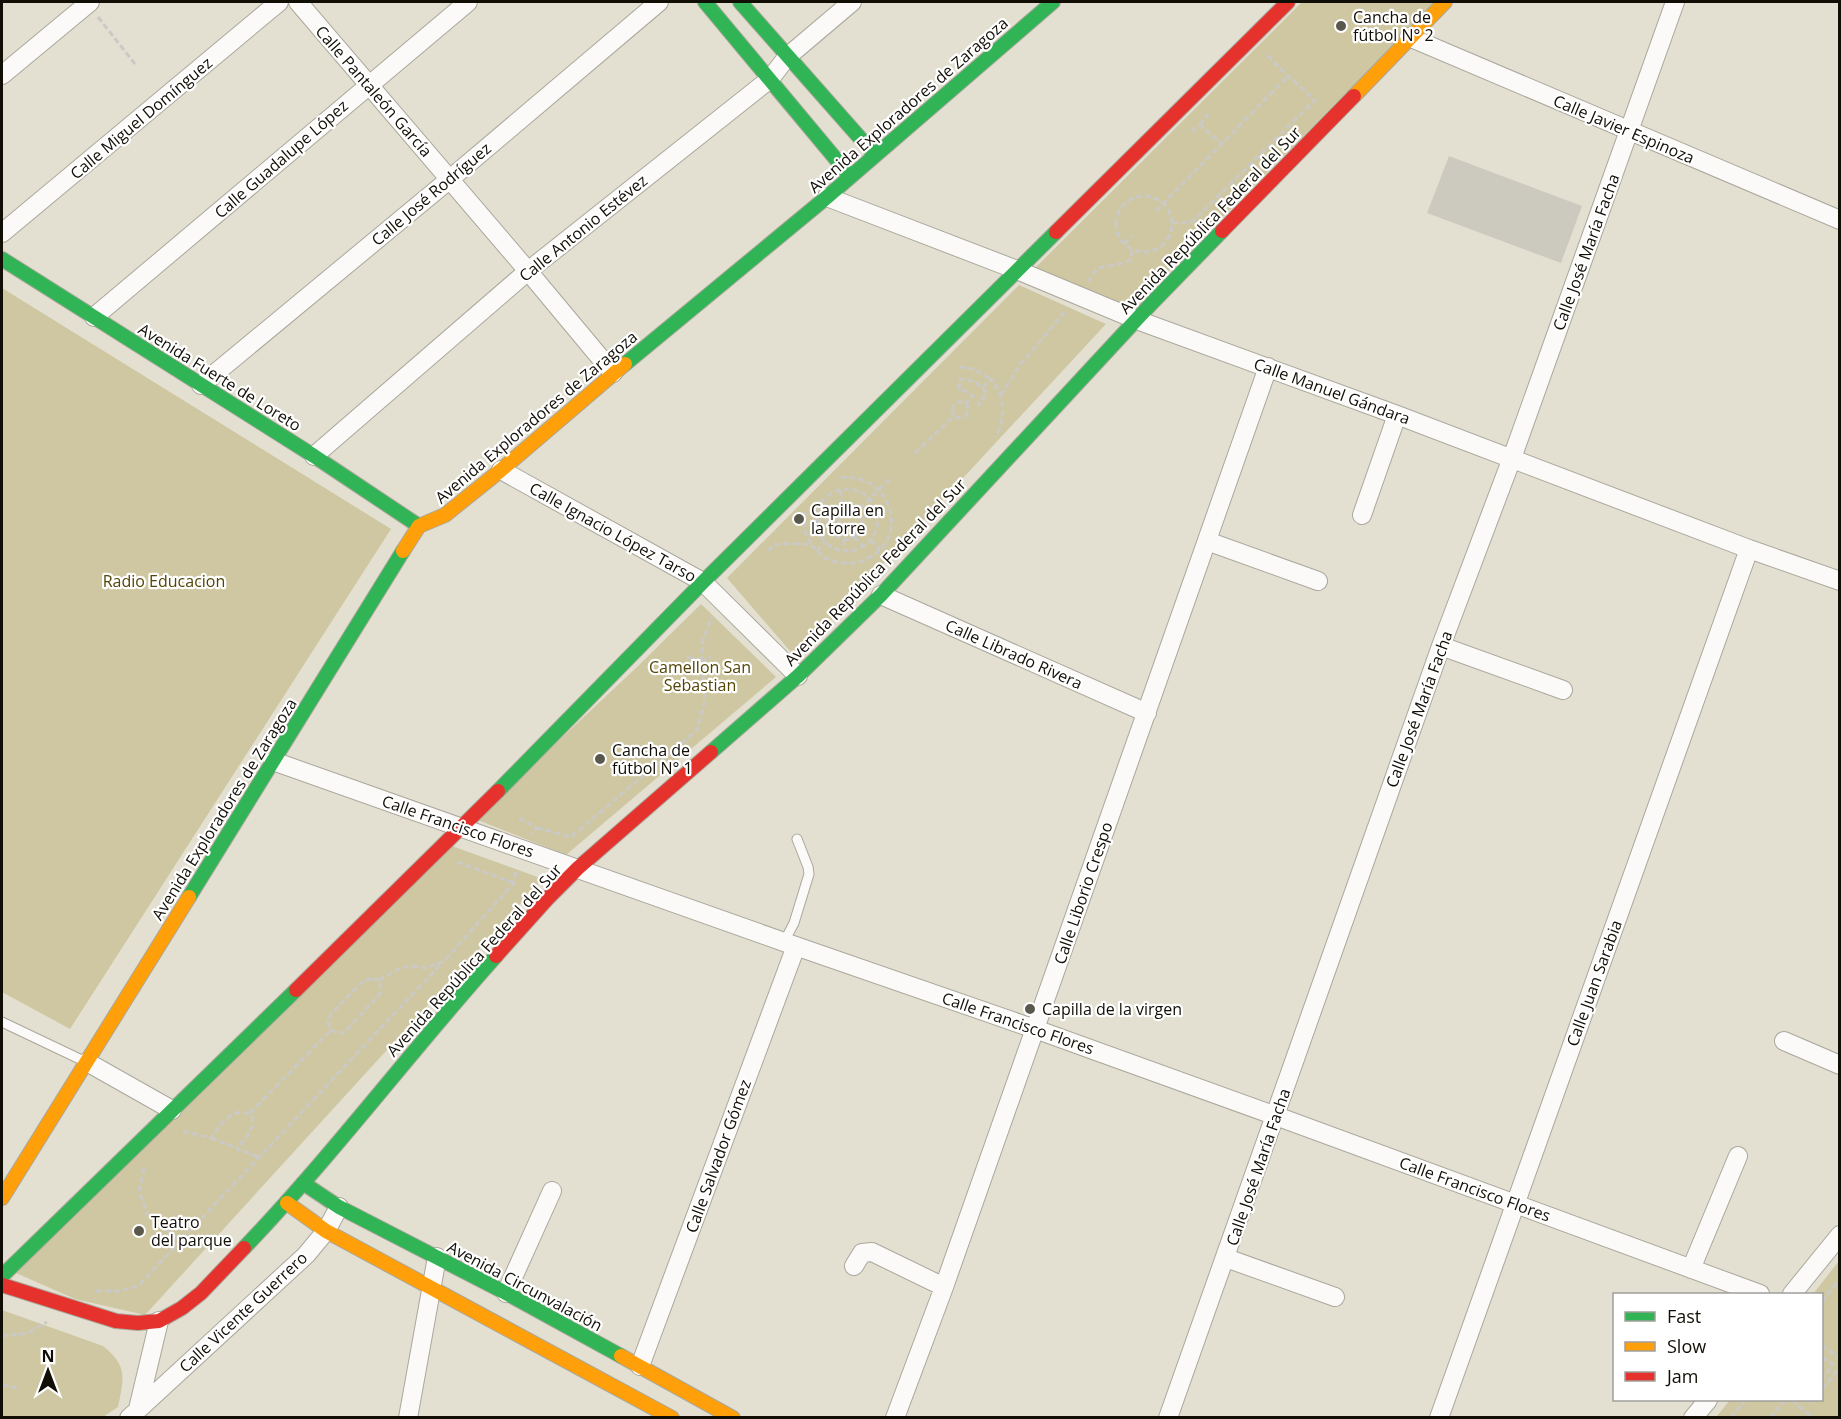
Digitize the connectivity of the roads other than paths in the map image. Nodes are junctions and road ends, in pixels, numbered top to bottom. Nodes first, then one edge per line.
1 (279, 2) edge
2 (298, 2) edge
3 (468, 2) edge
4 (659, 2) edge
5 (705, 2) edge
6 (740, 2) edge
7 (852, 2) edge
8 (1053, 2) edge
9 (1288, 2) edge
10 (1445, 2) edge
11 (1675, 2) edge
12 (89, 3) edge
13 (1409, 37) junction
14 (787, 57) junction
15 (2, 75) edge
16 (770, 79) junction
17 (368, 85) junction
18 (1629, 130) junction
19 (875, 154) junction
20 (850, 176) junction
21 (450, 178) junction
22 (827, 197) junction
23 (1839, 220) edge
24 (2, 233) edge
25 (2, 259) edge
26 (1017, 270) junction
27 (528, 271) junction
28 (94, 317) junction
29 (1137, 320) junction
30 (1268, 367) junction
31 (613, 373) junction
32 (201, 385) junction
33 (1397, 415) junction
34 (314, 456) junction
35 (1512, 458) junction
36 (501, 470) junction
37 (1362, 515) dead end
38 (419, 526) junction
39 (1207, 541) junction
40 (1749, 549) junction
41 (1318, 581) dead end
42 (1839, 581) edge
43 (703, 582) junction
44 (881, 595) junction
45 (1441, 646) junction
46 (798, 676) junction
47 (1563, 690) dead end
48 (1147, 713) junction
49 (273, 761) junction
50 (462, 828) junction
51 (797, 839) dead end
52 (578, 868) junction
53 (790, 944) junction
54 (2, 1022) edge
55 (1035, 1029) junction
56 (1784, 1041) dead end
57 (87, 1062) junction
58 (1839, 1065) edge
59 (172, 1110) junction
60 (1276, 1116) junction
61 (1738, 1156) dead end
62 (303, 1183) junction
63 (552, 1191) dead end
64 (2, 1198) edge
65 (287, 1203) junction
66 (1514, 1204) junction
67 (339, 1207) junction
68 (327, 1231) junction
69 (1839, 1235) edge
70 (437, 1257) junction
71 (1226, 1258) junction
72 (854, 1266) dead end
73 (1691, 1269) junction
74 (2, 1276) edge
75 (2, 1285) edge
76 (944, 1287) junction
77 (432, 1288) junction
78 (506, 1293) junction
79 (1757, 1293) edge
80 (1793, 1293) edge
81 (1335, 1297) dead end
82 (159, 1321) junction
83 (577, 1350) junction
84 (640, 1366) junction
85 (1707, 1401) edge
86 (134, 1413) edge
87 (408, 1418) edge
88 (672, 1418) edge
89 (733, 1418) edge
90 (895, 1418) edge
91 (1168, 1418) edge
92 (1439, 1418) edge
93 (1694, 1418) edge

1 - 24 street, Calle Miguel Domínguez
2 - 17 street, Calle Pantaleón García
3 - 17 street, Calle Guadalupe López
4 - 21 street, Calle José Rodríguez
5 - 16 street
6 - 14 street
7 - 14 street, Calle Antonio Estévez
8 - 19 street, Avenida Exploradores de Zaragoza
9 - 26 street
10 - 13 street, Avenida República Federal del Sur
11 - 18 street, Calle José María Facha
12 - 15 street
13 - 18 street, Calle Javier Espinoza
13 - 29 street, Avenida República Federal del Sur
14 - 16 street, Calle Antonio Estévez
14 - 19 street
16 - 20 street
16 - 27 street, Calle Antonio Estévez
17 - 21 street, Calle Pantaleón García
17 - 28 street, Calle Guadalupe López
18 - 23 street, Calle Javier Espinoza
18 - 35 street, Calle José María Facha
19 - 20 street, Avenida Exploradores de Zaragoza
20 - 22 street, Avenida Exploradores de Zaragoza
21 - 27 street, Calle Pantaleón García
21 - 32 street, Calle José Rodríguez
22 - 26 street, Calle Manuel Gándara
22 - 31 street, Avenida Exploradores de Zaragoza
25 - 28 street, Avenida Fuerte de Loreto
26 - 29 street, Calle Manuel Gándara
26 - 43 street
27 - 31 street, Calle Pantaleón García
27 - 34 street, Calle Antonio Estévez
28 - 32 street, Avenida Fuerte de Loreto
29 - 30 street, Calle Manuel Gándara
29 - 44 street, Avenida República Federal del Sur
30 - 33 street, Calle Manuel Gándara
30 - 39 street, Calle Liborio Crespo
31 - 36 street, Avenida Exploradores de Zaragoza
32 - 34 street, Avenida Fuerte de Loreto
33 - 35 street, Calle Manuel Gándara
33 - 37 street
34 - 38 street, Avenida Fuerte de Loreto
35 - 40 street, Calle Manuel Gándara
35 - 45 street, Calle José María Facha
36 - 38 street, Avenida Exploradores de Zaragoza
36 - 43 street, Calle Ignacio López Tarso
38 - 49 street, Avenida Exploradores de Zaragoza
39 - 41 street
39 - 48 street, Calle Liborio Crespo
40 - 42 street, Calle Manuel Gándara
40 - 66 street, Calle Juan Sarabia
43 - 46 street, Calle Ignacio López Tarso
43 - 50 street
44 - 46 street, Avenida República Federal del Sur
44 - 48 street, Calle Librado Rivera
45 - 47 street
45 - 60 street, Calle José María Facha
46 - 52 street, Avenida República Federal del Sur
48 - 55 street, Calle Liborio Crespo
49 - 50 street, Calle Francisco Flores
49 - 57 street, Avenida Exploradores de Zaragoza
50 - 52 street, Calle Francisco Flores
50 - 59 street
51 - 53 lane
52 - 53 street, Calle Francisco Flores
52 - 62 street, Avenida República Federal del Sur
53 - 55 street, Calle Francisco Flores
53 - 84 street, Calle Salvador Gómez
54 - 57 lane
55 - 60 street, Calle Francisco Flores
55 - 76 street, Calle Liborio Crespo
56 - 58 street
57 - 59 street
57 - 64 street, Avenida Exploradores de Zaragoza
59 - 74 street
60 - 66 street, Calle Francisco Flores
60 - 71 street, Calle José María Facha
61 - 73 street
62 - 65 street, Avenida República Federal del Sur
62 - 67 street, Avenida Circunvalación
63 - 78 street
65 - 68 street, Avenida Circunvalación
65 - 82 street, Avenida República Federal del Sur
66 - 73 street, Calle Francisco Flores
66 - 92 street, Calle Juan Sarabia
67 - 68 street, Calle Vicente Guerrero
67 - 70 street, Avenida Circunvalación
68 - 77 street, Avenida Circunvalación
68 - 86 street, Calle Vicente Guerrero
69 - 80 street
70 - 77 street
70 - 78 street, Avenida Circunvalación
71 - 81 street
71 - 91 street, Calle José María Facha
72 - 76 street
73 - 79 street, Calle Francisco Flores
75 - 82 street, Avenida República Federal del Sur
76 - 90 street, Calle Liborio Crespo
77 - 83 street, Avenida Circunvalación
77 - 87 street
78 - 83 street, Avenida Circunvalación
82 - 86 street, Calle Vicente Guerrero
83 - 84 street, Avenida Circunvalación
83 - 88 street, Avenida Circunvalación
84 - 89 street, Avenida Circunvalación
85 - 93 street

